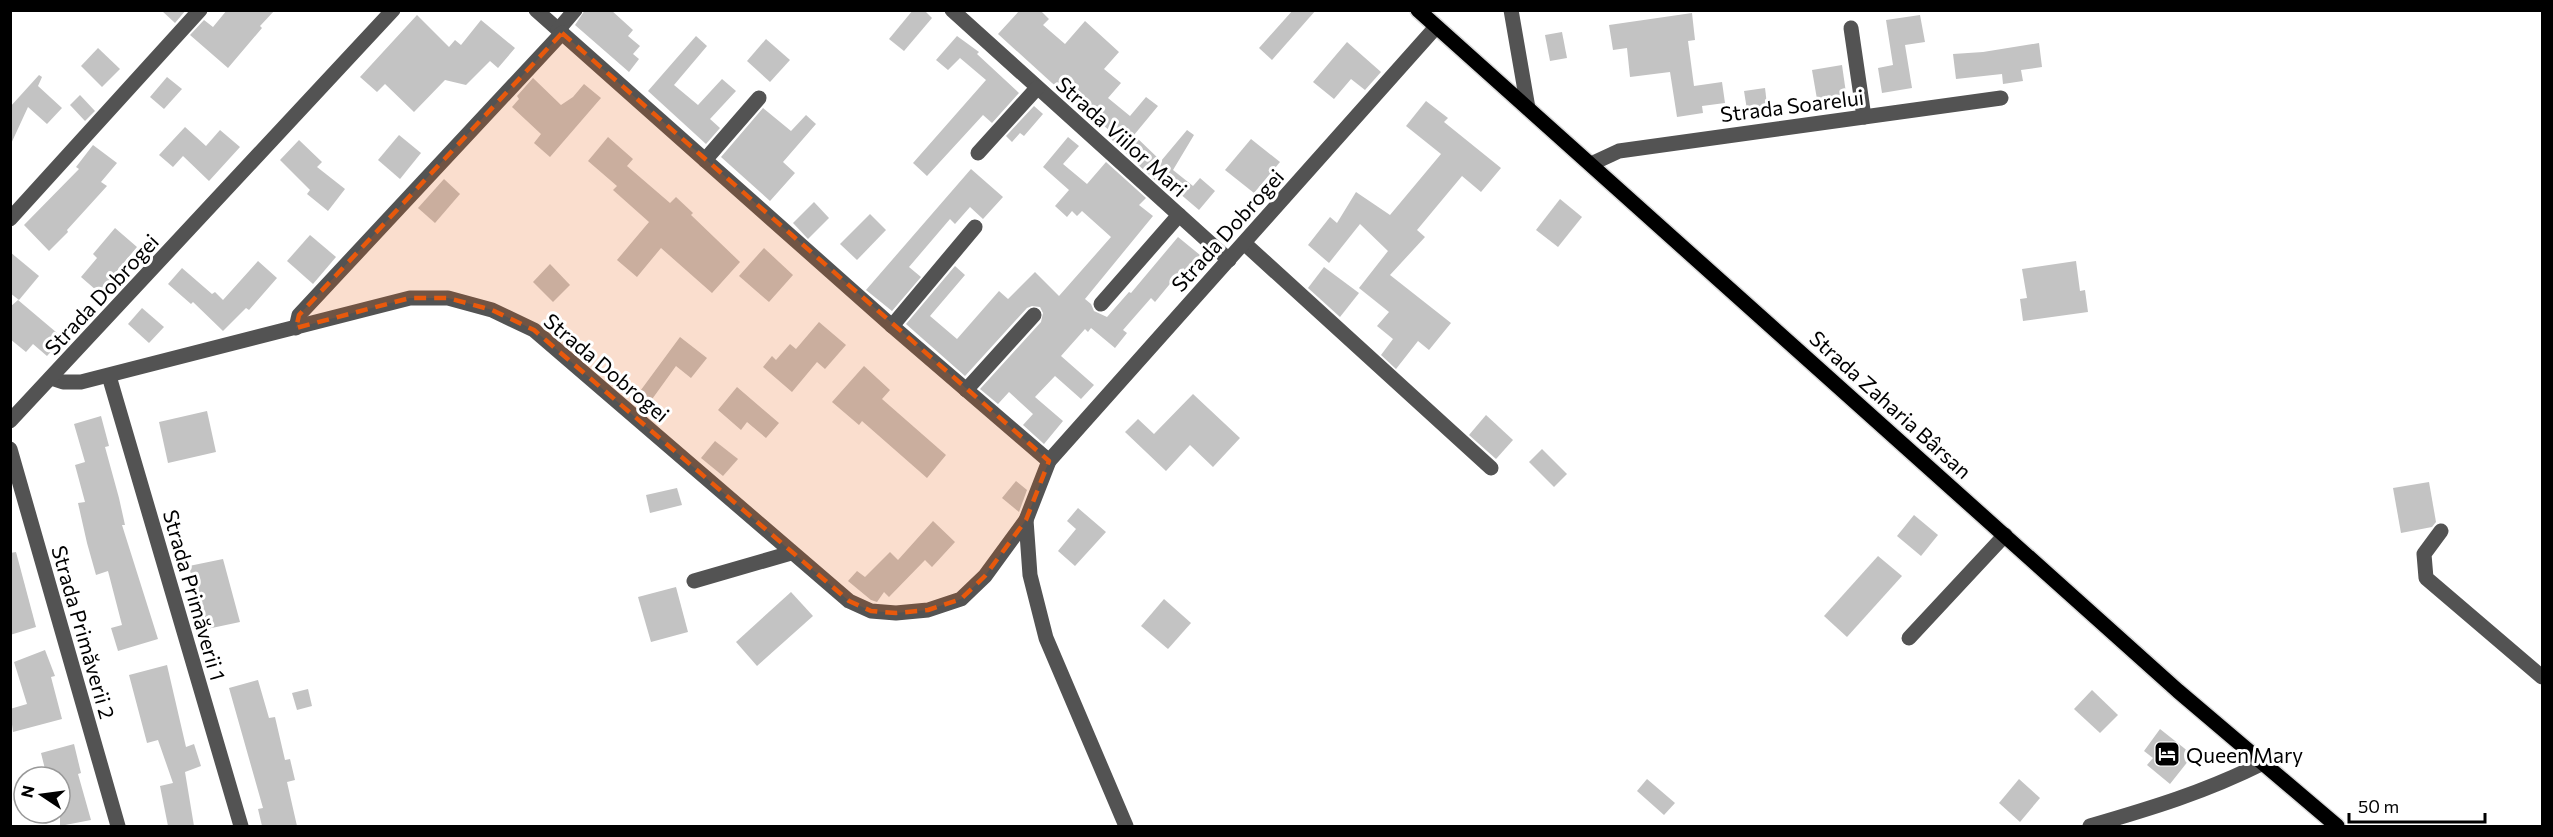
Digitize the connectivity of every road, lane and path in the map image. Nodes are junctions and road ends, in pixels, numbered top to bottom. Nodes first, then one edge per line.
1 (200, 10) edge
2 (393, 10) edge
3 (536, 10) edge
4 (575, 10) edge
5 (952, 10) edge
6 (1418, 10) edge
7 (1511, 10) edge
8 (1436, 27) junction
9 (1851, 28) dead end
10 (560, 32) junction
11 (1037, 87) junction
12 (759, 98) dead end
13 (2001, 98) dead end
14 (1528, 108) junction
15 (1864, 117) junction
16 (978, 153) dead end
17 (705, 160) junction
18 (1591, 164) junction
19 (1179, 215) junction
20 (10, 219) edge
21 (975, 227) dead end
22 (1244, 243) junction
23 (1229, 260) junction
24 (1101, 304) dead end
25 (1034, 315) dead end
26 (892, 326) junction
27 (296, 328) junction
28 (109, 376) junction
29 (51, 378) junction
30 (966, 390) junction
31 (10, 421) edge
32 (10, 448) edge
33 (1049, 461) junction
34 (1491, 468) dead end
35 (1026, 520) junction
36 (2442, 531) dead end
37 (2005, 535) junction
38 (790, 553) junction
39 (694, 581) dead end
40 (1909, 638) dead end
41 (2542, 677) edge
42 (2263, 763) junction
43 (118, 826) edge
44 (241, 826) edge
45 (1126, 826) edge
46 (2090, 826) edge
47 (2337, 826) edge

1 - 20 street
2 - 29 street, Strada Dobrogei
3 - 10 street
4 - 10 street
5 - 11 street, Strada Viilor Mari
6 - 8 main road, Strada Zaharia Bârsan
7 - 14 street
8 - 14 main road, Strada Zaharia Bârsan
8 - 22 street, Strada Dobrogei
9 - 15 street
10 - 17 street
10 - 27 street
11 - 16 street, Strada Viilor Mari
11 - 19 street, Strada Viilor Mari
12 - 17 street
13 - 15 street, Strada Soarelui
14 - 18 main road, Strada Zaharia Bârsan
15 - 18 street, Strada Soarelui
17 - 26 street
18 - 37 main road, Strada Zaharia Bârsan
19 - 23 street, Strada Viilor Mari
19 - 24 street, Strada Viilor Mari
21 - 26 street
22 - 23 street, Strada Dobrogei
22 - 34 street
23 - 33 street, Strada Dobrogei
25 - 30 street
26 - 30 street
27 - 28 street, Strada Dobrogei
27 - 38 street, Strada Dobrogei
28 - 29 street, Strada Dobrogei
28 - 44 street, Strada Primăverii 1
29 - 31 street, Strada Dobrogei
30 - 33 street
32 - 43 street, Strada Primăverii 2
33 - 35 street, Strada Dobrogei
35 - 38 street, Strada Dobrogei
35 - 45 street
36 - 41 street
37 - 40 street
37 - 42 main road, Strada Zaharia Bârsan
38 - 39 street
42 - 46 street
42 - 47 main road, Strada Zaharia Bârsan

